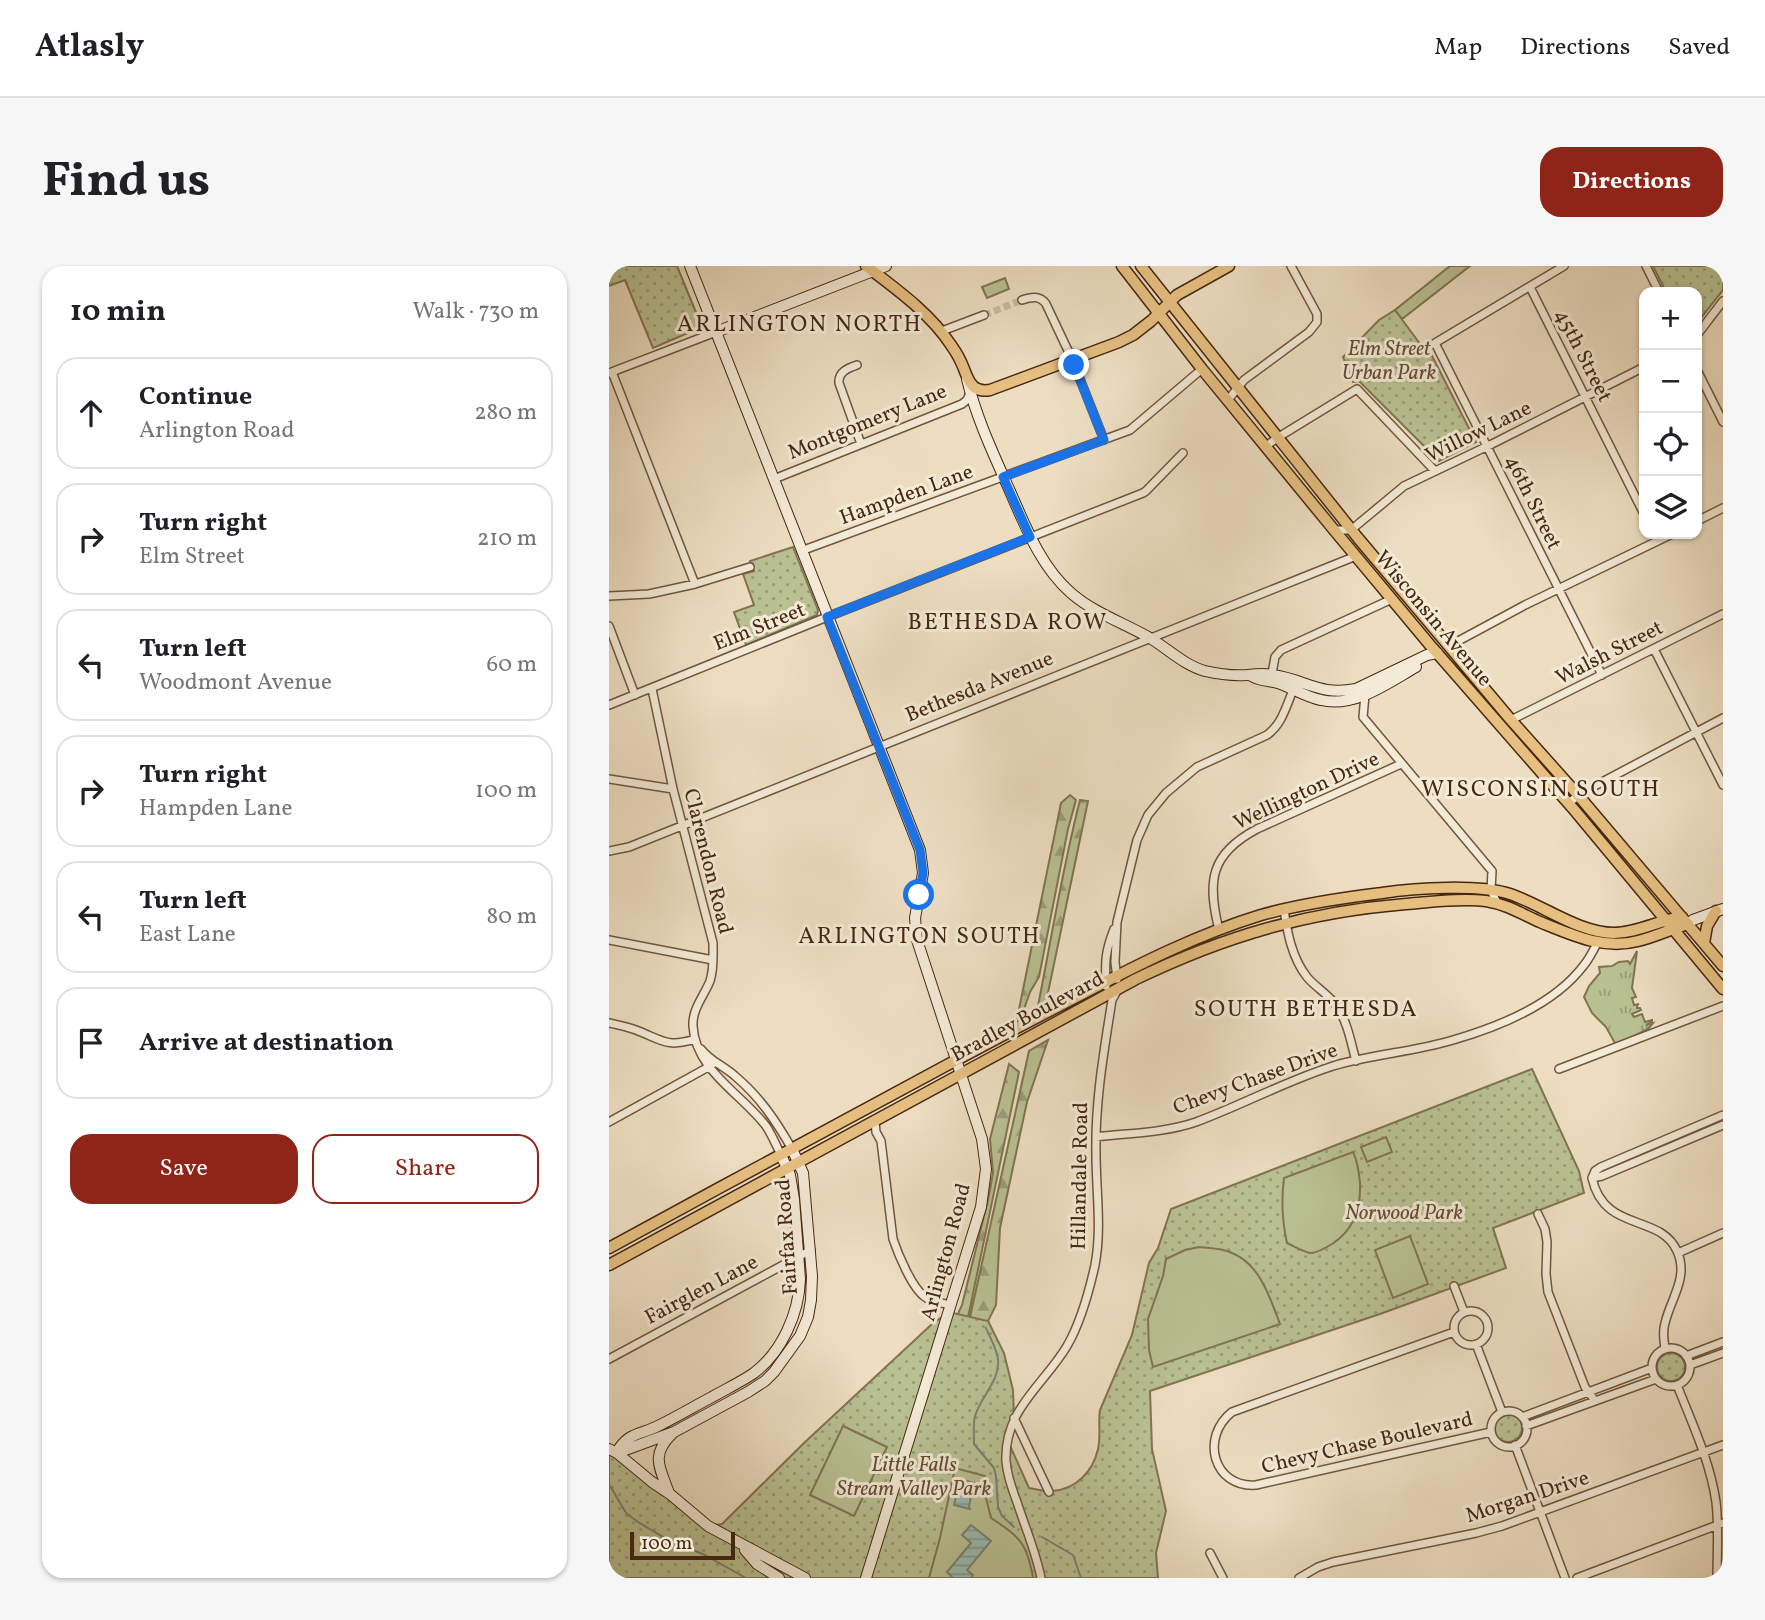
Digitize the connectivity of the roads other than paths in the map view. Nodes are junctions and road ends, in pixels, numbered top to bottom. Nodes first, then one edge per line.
1 (690, 266) edge
2 (886, 266) edge
3 (1122, 266) edge
4 (1140, 266) edge
5 (1229, 266) edge
6 (1291, 266) edge
7 (1564, 266) edge
8 (1646, 266) edge
9 (869, 268) edge
10 (1530, 286) junction
11 (1656, 287) edge
12 (1022, 300) tunnel mouth
13 (1723, 301) edge
14 (1169, 304) junction
15 (1159, 314) junction
16 (984, 315) tunnel mouth
17 (1702, 328) edge
18 (942, 331) junction
19 (716, 332) junction
20 (1072, 359) junction
21 (857, 365) dead end
22 (1202, 369) junction
23 (1639, 370) edge
24 (610, 373) edge
25 (967, 379) junction
26 (1702, 380) edge
27 (1238, 386) junction
28 (970, 393) junction
29 (1586, 397) junction
30 (1228, 400) junction
31 (1723, 422) edge
32 (1277, 438) junction
33 (1104, 440) junction
34 (861, 444) junction
35 (1265, 447) junction
36 (1487, 447) junction
37 (1183, 453) dead end
38 (1435, 471) junction
39 (1003, 477) junction
40 (774, 479) junction
41 (1639, 504) edge
42 (1723, 508) edge
43 (1702, 518) edge
44 (1334, 530) junction
45 (1352, 530) junction
46 (1030, 537) junction
47 (1652, 539) edge
48 (1367, 549) junction
49 (801, 551) junction
50 (1356, 556) junction
51 (750, 567) dead end
52 (695, 584) junction
53 (1558, 590) junction
54 (609, 596) edge
55 (1392, 599) junction
56 (1723, 614) edge
57 (827, 617) junction
58 (609, 626) edge
59 (1149, 638) junction
60 (1449, 646) junction
61 (1654, 649) junction
62 (1437, 653) junction
63 (1602, 675) junction
64 (1271, 678) junction
65 (652, 689) junction
66 (1293, 690) junction
67 (1358, 694) junction
68 (635, 695) junction
69 (609, 705) edge
70 (1723, 718) edge
71 (1511, 720) junction
72 (1695, 732) junction
73 (878, 747) junction
74 (1402, 764) junction
75 (609, 779) edge
76 (1723, 785) edge
77 (673, 789) junction
78 (1578, 795) junction
79 (1568, 803) junction
80 (681, 825) junction
81 (609, 851) edge
82 (1491, 890) junction
83 (1469, 900) junction
84 (1497, 903) junction
85 (1285, 909) junction
86 (1720, 910) edge
87 (1687, 920) junction
88 (1286, 922) junction
89 (1670, 924) junction
90 (1219, 930) junction
91 (609, 940) edge
92 (1598, 942) junction
93 (1705, 943) junction
94 (713, 960) junction
95 (1723, 965) edge
96 (1111, 979) junction
97 (1118, 989) junction
98 (1723, 989) edge
99 (1109, 997) junction
100 (1723, 1006) edge
101 (609, 1023) edge
102 (695, 1040) junction
103 (956, 1060) junction
104 (1356, 1060) junction
105 (712, 1065) junction
106 (1559, 1069) dead end
107 (960, 1073) junction
108 (1721, 1116) edge
109 (609, 1122) edge
110 (1722, 1125) edge
111 (876, 1127) junction
112 (1096, 1137) junction
113 (1658, 1143) junction
114 (792, 1149) junction
115 (1661, 1151) junction
116 (781, 1155) junction
117 (799, 1162) junction
118 (787, 1168) junction
119 (1591, 1178) junction
120 (1538, 1214) dead end
121 (1723, 1233) edge
122 (609, 1248) edge
123 (811, 1250) junction
124 (1678, 1252) junction
125 (799, 1256) junction
126 (609, 1265) edge
127 (1454, 1286) dead end
128 (951, 1306) junction
129 (1468, 1311) junction
130 (1454, 1332) junction
131 (1723, 1342) edge
132 (1476, 1344) junction
133 (1665, 1349) junction
134 (1723, 1353) edge
135 (1686, 1356) junction
136 (609, 1359) edge
137 (1689, 1365) junction
138 (1652, 1368) junction
139 (1656, 1378) junction
140 (1677, 1385) junction
141 (1588, 1392) junction
142 (1595, 1401) junction
143 (700, 1404) junction
144 (1502, 1412) junction
145 (706, 1415) junction
146 (1522, 1417) junction
147 (1014, 1418) junction
148 (1526, 1426) junction
149 (674, 1432) junction
150 (1491, 1432) junction
151 (1723, 1445) edge
152 (1515, 1446) junction
153 (613, 1450) edge
154 (1703, 1452) junction
155 (1049, 1492) dead end
156 (670, 1493) junction
157 (1540, 1512) junction
158 (1720, 1524) edge
159 (740, 1544) junction
160 (1210, 1553) dead end
161 (779, 1578) edge
162 (805, 1578) edge
163 (866, 1578) edge
164 (1041, 1578) edge
165 (1223, 1578) edge
166 (1299, 1578) edge
167 (1565, 1578) edge
168 (1577, 1578) edge
169 (1717, 1578) edge

1 - 19 street, Arlington Road
2 - 9 street
3 - 15 main road, Wisconsin Avenue
4 - 14 main road, Wisconsin Avenue
5 - 14 main road, Montgomery Lane
6 - 27 street
7 - 10 street
8 - 11 street
9 - 18 main road
9 - 19 street
10 - 29 street, 45th Street
10 - 36 street, 46th Street
12 - 20 street
13 - 17 street
14 - 15 main road, Montgomery Lane
14 - 27 main road, Wisconsin Avenue
15 - 20 main road, Montgomery Lane
15 - 22 main road, Wisconsin Avenue
16 - 18 street
18 - 25 main road
19 - 24 street
19 - 40 street, Arlington Road
20 - 25 main road, Montgomery Lane
20 - 33 street
21 - 34 street
22 - 30 main road, Wisconsin Avenue
22 - 33 street, Hampden Lane
23 - 29 street, Willow Lane
24 - 52 street
25 - 28 street
26 - 31 street
27 - 30 street
27 - 32 main road, Wisconsin Avenue
28 - 34 street, Montgomery Lane
28 - 39 street
29 - 36 street, Willow Lane
29 - 41 street, 45th Street
30 - 35 main road, Wisconsin Avenue
32 - 35 street
32 - 38 street
32 - 45 main road, Wisconsin Avenue
33 - 39 street, Hampden Lane
34 - 40 street, Montgomery Lane
35 - 44 main road, Wisconsin Avenue
36 - 38 street, Willow Lane
36 - 53 street, 46th Street
37 - 46 street, Elm Street
38 - 45 street, Willow Lane
39 - 46 street
39 - 49 street, Hampden Lane
40 - 49 street, Arlington Road
42 - 43 street
44 - 45 street
44 - 50 main road, Wisconsin Avenue
45 - 48 main road, Wisconsin Avenue
46 - 57 street, Elm Street
46 - 59 street
47 - 53 street
48 - 50 street, Bethesda Avenue
48 - 60 main road, Wisconsin Avenue
49 - 57 street, Arlington Road
50 - 55 main road, Wisconsin Avenue
50 - 59 street, Bethesda Avenue
51 - 52 street
52 - 54 street
53 - 60 street
53 - 63 street, 46th Street
55 - 62 main road, Wisconsin Avenue
55 - 64 street
56 - 61 street, Walsh Street
57 - 65 street, Elm Street
57 - 73 street, Arlington Road
58 - 68 street
59 - 64 street
59 - 73 street, Bethesda Avenue
60 - 62 street
60 - 71 main road, Wisconsin Avenue
61 - 63 street, Walsh Street
61 - 72 street
62 - 67 street
62 - 79 main road, Wisconsin Avenue
63 - 71 street, Walsh Street
64 - 66 street
64 - 67 street
65 - 68 street, Elm Street
65 - 77 street, Clarendon Road
66 - 67 street
66 - 96 street
67 - 74 street
68 - 69 street, Elm Street
70 - 72 street
71 - 78 main road, Wisconsin Avenue
72 - 76 street
72 - 78 street
73 - 80 street, Bethesda Avenue
73 - 103 street, Arlington Road
74 - 82 street
74 - 90 street, Wellington Drive
75 - 77 street
77 - 80 street, Clarendon Road
78 - 79 street
78 - 87 main road, Wisconsin Avenue
79 - 89 main road, Wisconsin Avenue
80 - 81 street, Bethesda Avenue
80 - 94 street, Clarendon Road
82 - 83 main road
82 - 84 street
82 - 85 main road, Bradley Boulevard
82 - 89 main road, Bradley Boulevard
83 - 84 main road, Bradley Boulevard
83 - 88 main road, Bradley Boulevard
84 - 92 main road, Bradley Boulevard
85 - 88 street
85 - 90 main road, Bradley Boulevard
86 - 87 street
86 - 93 main road
87 - 89 main road, Bradley Boulevard
87 - 93 main road, Wisconsin Avenue
88 - 97 main road, Bradley Boulevard
88 - 104 street
89 - 92 main road, Bradley Boulevard
89 - 98 main road, Wisconsin Avenue
90 - 96 main road, Bradley Boulevard
91 - 94 street
92 - 104 street, Chevy Chase Drive
93 - 95 main road, Wisconsin Avenue
94 - 102 street, Clarendon Road
96 - 97 street
96 - 99 street, Hillandale Road
96 - 103 main road, Bradley Boulevard
97 - 99 main road, Bradley Boulevard
99 - 107 main road, Bradley Boulevard
99 - 112 street, Hillandale Road
100 - 106 street
101 - 102 street
102 - 105 street, Fairfax Road
103 - 107 street, Arlington Road
103 - 114 main road, Bradley Boulevard
104 - 112 street, Chevy Chase Drive
105 - 109 street
105 - 114 street, Fairfax Road
105 - 116 street, Fairfax Road
107 - 111 main road, Bradley Boulevard
107 - 128 street, Arlington Road
108 - 110 street
108 - 113 street
110 - 115 street
111 - 117 main road, Bradley Boulevard
111 - 128 street
112 - 147 street, Hillandale Road
113 - 115 street
113 - 119 street
114 - 116 main road, Bradley Boulevard
114 - 117 street, Fairfax Road
115 - 119 street
116 - 118 street, Fairfax Road
116 - 122 main road, Bradley Boulevard
117 - 118 main road, Bradley Boulevard
117 - 123 street, Fairfax Road
118 - 125 street, Fairfax Road
118 - 126 main road, Bradley Boulevard
119 - 124 street
120 - 141 street
121 - 124 street
123 - 125 street, Fairglen Lane
123 - 145 street, Fairfax Road
124 - 133 street
125 - 136 street, Fairglen Lane
125 - 143 street, Fairfax Road
127 - 129 street
128 - 163 street, Arlington Road
129 - 130 street
129 - 132 street
130 - 132 street
130 - 150 street, Chevy Chase Boulevard
131 - 135 street
132 - 144 street
133 - 135 street
133 - 138 street
134 - 137 street
135 - 137 street
137 - 140 street
138 - 139 street
138 - 141 street
139 - 140 street
139 - 142 street
140 - 154 street
141 - 142 street
141 - 146 street
142 - 148 street
143 - 145 street
143 - 153 street, Fairfax Road
144 - 146 street
144 - 150 street
145 - 149 street, Fairfax Road
146 - 148 street
147 - 155 street
147 - 164 street, Hillandale Road
148 - 152 street
149 - 153 street, Fairfax Road
149 - 156 street
150 - 152 street
151 - 154 street, Morgan Drive
152 - 157 street
153 - 156 street
154 - 157 street, Morgan Drive
154 - 158 street
156 - 159 street
157 - 166 street, Morgan Drive
157 - 167 street
158 - 168 street
158 - 169 street
159 - 161 street
159 - 162 street
160 - 165 street

